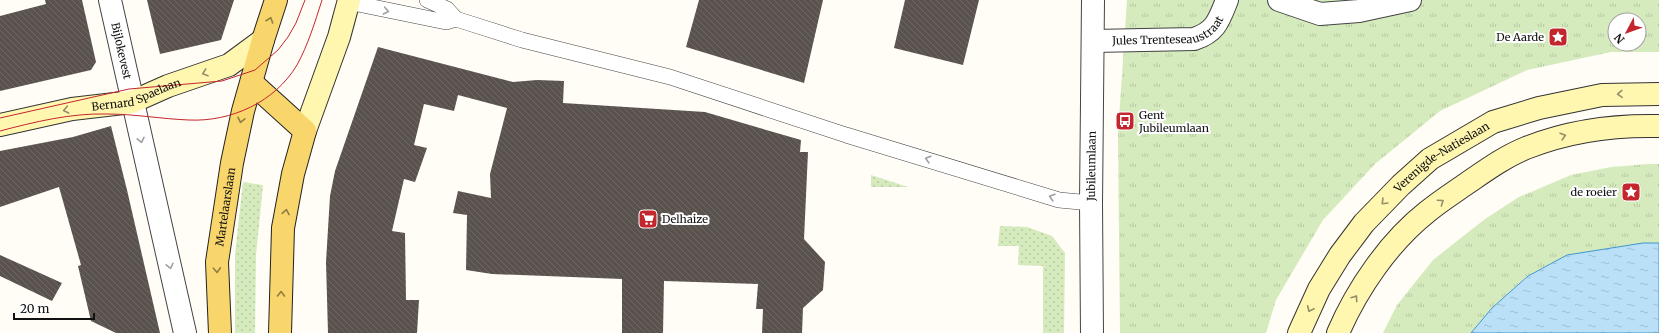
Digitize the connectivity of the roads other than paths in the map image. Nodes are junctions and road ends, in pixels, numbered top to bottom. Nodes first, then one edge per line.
1 (110, 0) edge
2 (276, 0) edge
3 (427, 0) edge
4 (1093, 0) edge
5 (1227, 0) edge
6 (1279, 0) edge
7 (1410, 0) edge
8 (348, 1) edge
9 (456, 19) junction
10 (263, 40) junction
11 (1093, 41) junction
12 (229, 65) junction
13 (252, 83) junction
14 (1659, 94) edge
15 (132, 102) junction
16 (0, 125) edge
17 (1659, 126) edge
18 (305, 131) junction
19 (1090, 203) junction
20 (185, 333) edge
21 (220, 333) edge
22 (280, 333) edge
23 (1092, 333) edge
24 (1299, 333) edge
25 (1338, 333) edge

1 - 15 street, Bijlokevest
10 -> 2 main road, Martelaarslaan
3 - 9 lane
4 - 11 street, Jubileumlaan
5 - 11 street, Jules Trenteseaustraat
6 - 7 street
8 -> 9 lane
8 - 18 street
19 -> 9 lane
10 - 12 street, Bernard Spaelaan
10 - 13 main road, Martelaarslaan
11 - 19 street, Jubileumlaan
12 - 13 street
12 -> 15 street, Bernard Spaelaan
13 - 18 main road
13 -> 21 main road, Martelaarslaan
14 -> 24 street, Verenigde-Natieslaan
15 -> 16 street, Bernard Spaelaan
15 -> 20 street
25 -> 17 street
22 -> 18 main road
19 - 23 street, Jubileumlaan

